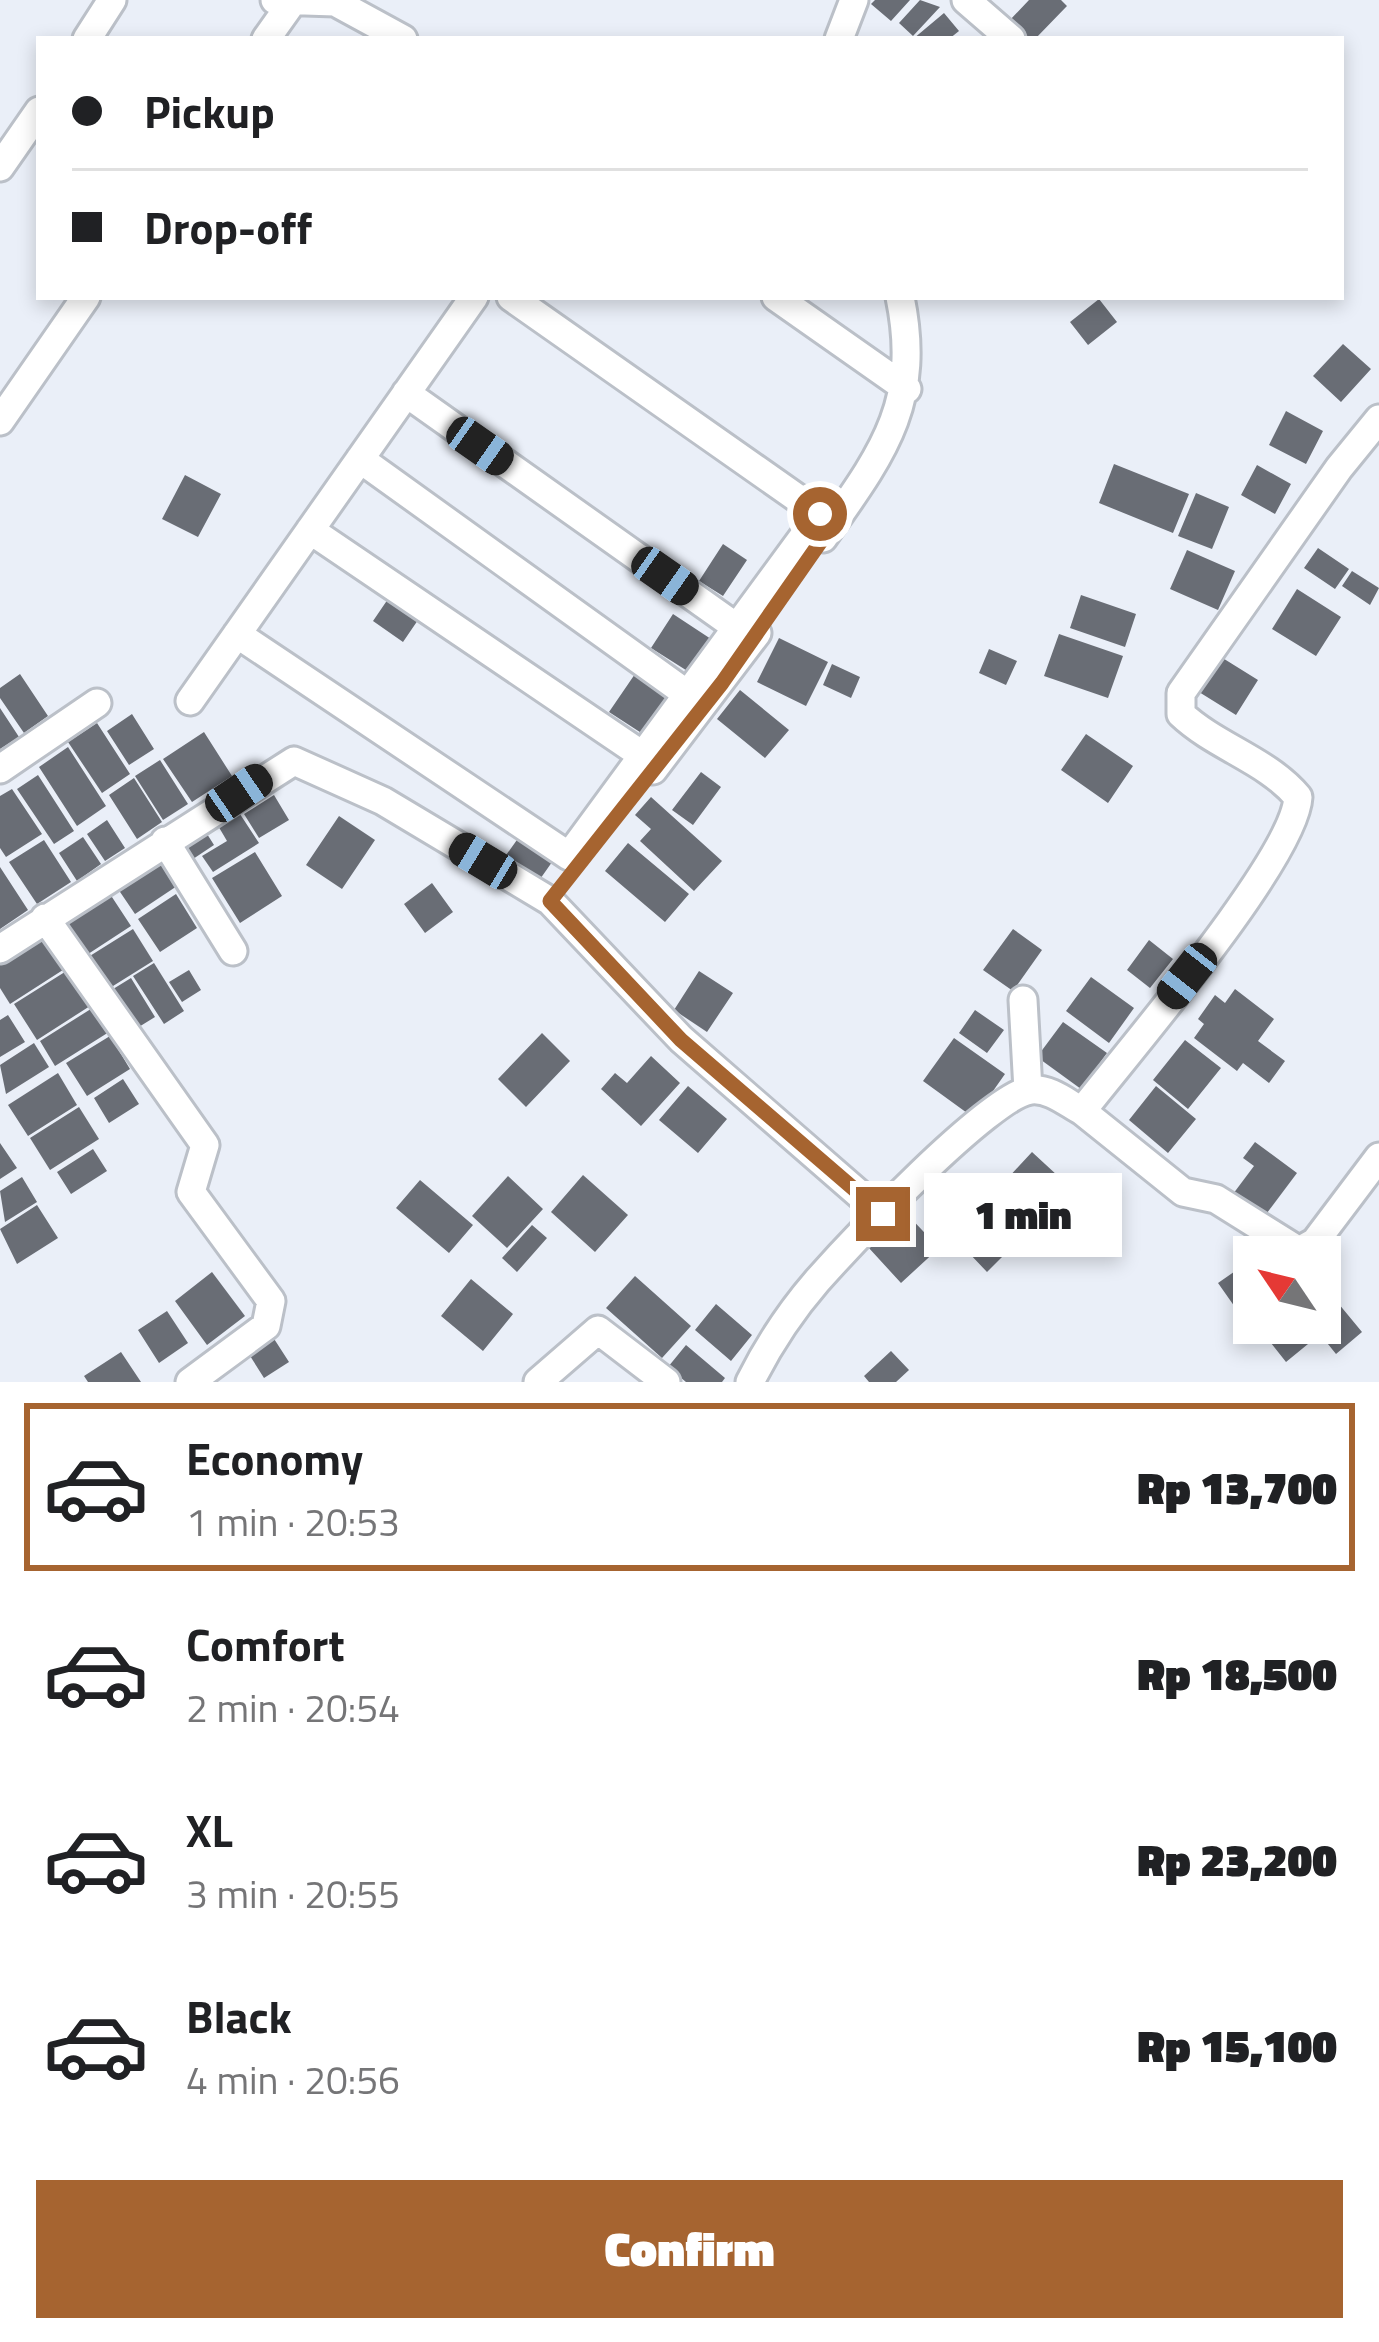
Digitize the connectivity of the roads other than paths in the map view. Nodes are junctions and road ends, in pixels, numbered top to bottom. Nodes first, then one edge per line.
1 (112, 0) edge
2 (275, 0) edge
3 (854, 0) edge
4 (965, 0) edge
5 (293, 1) edge
6 (89, 36) edge
7 (268, 36) edge
8 (397, 36) edge
9 (840, 36) edge
10 (1007, 36) edge
11 (36, 115) edge
12 (0, 166) edge
13 (84, 300) edge
14 (472, 300) edge
15 (515, 300) edge
16 (780, 300) edge
17 (900, 300) edge
18 (907, 389) junction
19 (406, 393) junction
20 (1379, 419) edge
21 (0, 421) edge
22 (360, 459) junction
23 (826, 519) junction
24 (310, 530) junction
25 (739, 628) junction
26 (237, 634) junction
27 (687, 694) junction
28 (190, 701) dead end
29 (97, 703) dead end
30 (642, 755) junction
31 (0, 769) edge
32 (165, 841) junction
33 (550, 901) junction
34 (45, 918) junction
35 (0, 949) edge
36 (232, 951) dead end
37 (1023, 1000) dead end
38 (1028, 1090) junction
39 (1082, 1112) junction
40 (1379, 1157) edge
41 (883, 1214) junction
42 (190, 1382) edge
43 (538, 1382) edge
44 (667, 1382) edge
45 (750, 1382) edge

1 - 6 street
2 - 5 street
3 - 9 street
4 - 10 street
5 - 7 street
5 - 8 street
11 - 12 street
13 - 21 street
14 - 19 street
15 - 23 street
16 - 18 street
17 - 18 street
18 - 23 street
19 - 22 street
19 - 25 street
20 - 39 street
22 - 24 street
22 - 27 street
23 - 25 street
23 - 33 street
24 - 26 street
24 - 30 street
25 - 27 street
26 - 28 street
26 - 30 street
27 - 30 street
29 - 31 street
32 - 33 street
32 - 34 street
32 - 36 street
33 - 41 street
34 - 35 street
34 - 42 street
37 - 38 street
38 - 39 street
38 - 41 street
39 - 40 street
41 - 45 street
43 - 44 street

